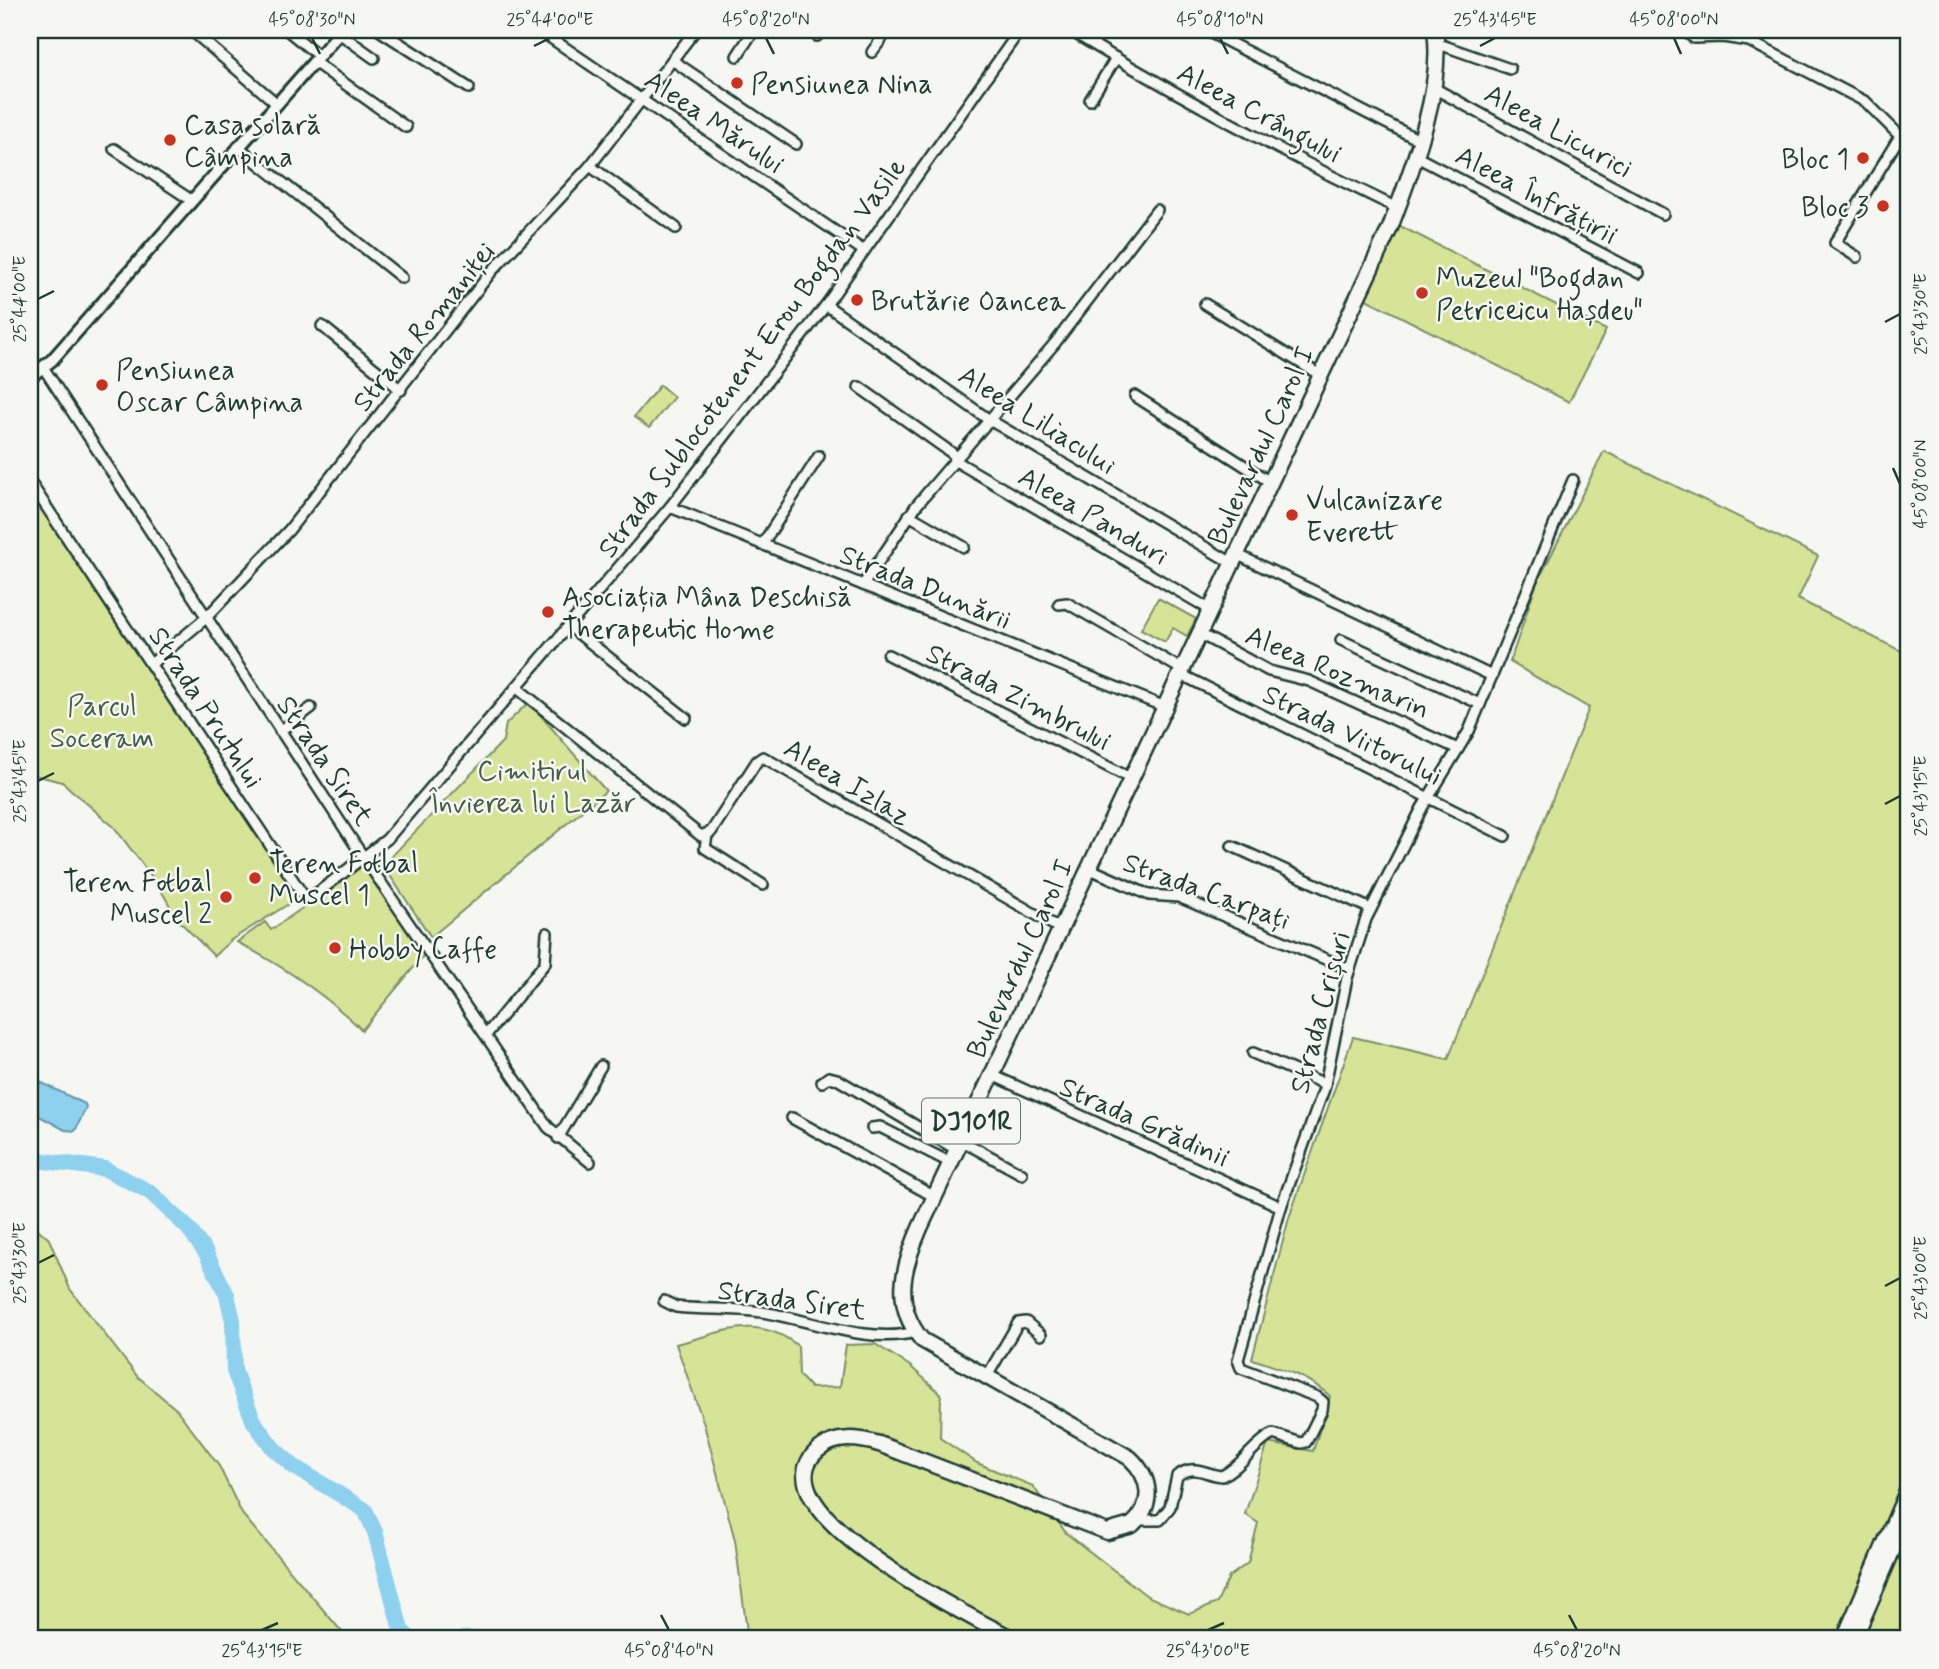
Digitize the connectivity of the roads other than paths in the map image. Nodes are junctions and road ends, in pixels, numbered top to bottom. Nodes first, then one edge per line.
1 (191, 30) edge
2 (287, 30) edge
3 (379, 30) edge
4 (538, 30) edge
5 (754, 30) edge
6 (888, 30) edge
7 (1020, 30) edge
8 (1069, 30) edge
9 (1683, 30) edge
10 (340, 32) edge
11 (694, 32) dead end
12 (1209, 33) dead end
13 (1435, 36) edge
14 (873, 52) dead end
15 (737, 56) dead end
16 (374, 58) dead end
17 (1116, 58) junction
18 (316, 59) junction
19 (672, 60) junction
20 (1510, 69) dead end
21 (1432, 87) junction
22 (469, 88) dead end
23 (642, 97) junction
24 (1090, 100) dead end
25 (276, 103) junction
26 (406, 127) dead end
27 (1419, 140) junction
28 (796, 144) dead end
29 (238, 147) junction
30 (114, 149) dead end
31 (1415, 156) junction
32 (590, 166) junction
33 (191, 200) junction
34 (1397, 208) junction
35 (1157, 210) dead end
36 (1663, 214) dead end
37 (676, 228) dead end
38 (864, 251) junction
39 (1857, 257) dead end
40 (1639, 273) dead end
41 (402, 278) dead end
42 (1205, 304) dead end
43 (826, 305) junction
44 (322, 326) dead end
45 (30, 365) edge
46 (43, 367) junction
47 (1320, 375) junction
48 (30, 377) edge
49 (859, 387) dead end
50 (401, 390) junction
51 (1135, 396) dead end
52 (988, 419) junction
53 (819, 456) dead end
54 (955, 458) junction
55 (1573, 480) dead end
56 (30, 482) edge
57 (1270, 482) junction
58 (670, 507) junction
59 (909, 515) junction
60 (762, 545) junction
61 (964, 547) dead end
62 (1234, 559) junction
63 (863, 585) junction
64 (1059, 604) dead end
65 (1211, 610) junction
66 (206, 618) junction
67 (570, 627) junction
68 (1200, 634) junction
69 (1341, 640) dead end
70 (888, 655) dead end
71 (151, 664) junction
72 (1182, 672) junction
73 (1492, 676) junction
74 (517, 688) junction
75 (1480, 704) junction
76 (1164, 707) junction
77 (311, 708) dead end
78 (686, 718) dead end
79 (280, 731) junction
80 (1458, 749) junction
81 (1130, 778) junction
82 (1429, 796) junction
83 (707, 835) junction
84 (1505, 836) dead end
85 (1232, 846) dead end
86 (365, 858) junction
87 (1088, 867) junction
88 (763, 885) dead end
89 (1371, 909) junction
90 (1059, 928) junction
91 (547, 933) dead end
92 (1349, 969) junction
93 (486, 1035) junction
94 (1253, 1053) dead end
95 (601, 1066) dead end
96 (992, 1075) junction
97 (822, 1082) dead end
98 (1325, 1084) junction
99 (792, 1118) dead end
100 (872, 1129) dead end
101 (558, 1138) junction
102 (957, 1151) junction
103 (590, 1162) dead end
104 (1022, 1174) dead end
105 (935, 1197) junction
106 (1281, 1207) junction
107 (664, 1301) dead end
108 (915, 1332) junction
109 (1041, 1335) dead end
110 (986, 1378) junction
111 (1909, 1487) edge
112 (1909, 1511) edge
113 (1137, 1520) junction
114 (1013, 1639) edge
115 (1844, 1639) edge
116 (1854, 1639) edge

1 - 25 street
2 - 18 street
3 - 22 street
4 - 23 street, Aleea Mărului
5 - 15 street
6 - 14 street
7 - 38 street, Strada Sublocotenent Erou Bogdan Vasile
8 - 17 street, Aleea Crângului
9 - 39 street
10 - 16 street
10 - 18 street
11 - 19 street, Strada Romaniței
12 - 27 street
13 - 20 street
13 - 21 main road, Bulevardul Carol I / DJ101R
17 - 24 street
17 - 34 street, Aleea Crângului
18 - 25 street
18 - 26 street
19 - 23 street, Strada Romaniței
19 - 28 street
21 - 27 main road, Bulevardul Carol I / DJ101R
21 - 36 street, Aleea Licurici
23 - 32 street, Strada Romaniței
23 - 38 street, Aleea Mărului
25 - 29 street
27 - 31 main road, Bulevardul Carol I / DJ101R
29 - 33 street
29 - 41 street
30 - 33 street
31 - 34 main road, Bulevardul Carol I / DJ101R
31 - 40 street, Aleea Înfrățirii
32 - 37 street
32 - 50 street, Strada Romaniței
33 - 46 street
34 - 47 main road, Bulevardul Carol I / DJ101R
35 - 52 street
38 - 43 street, Strada Sublocotenent Erou Bogdan Vasile
42 - 47 street
43 - 52 street, Aleea Liliacului
43 - 58 street, Strada Sublocotenent Erou Bogdan Vasile
44 - 50 street
45 - 46 street
46 - 48 street
46 - 66 street, Strada Siret
47 - 57 main road, Bulevardul Carol I / DJ101R
49 - 54 street, Aleea Panduri
50 - 66 street, Strada Romaniței
51 - 57 street
52 - 54 street
52 - 62 street, Aleea Liliacului
53 - 60 street
54 - 59 street
54 - 65 street, Aleea Panduri
55 - 73 street, Strada Crișuri
56 - 71 street, Strada Prutului
57 - 62 main road, Bulevardul Carol I / DJ101R
58 - 60 street, Strada Dunării
58 - 67 street, Strada Sublocotenent Erou Bogdan Vasile
59 - 61 street
59 - 63 street
60 - 63 street, Strada Dunării
62 - 65 main road, Bulevardul Carol I / DJ101R
62 - 73 street, Aleea Liliacului
63 - 76 street, Strada Dunării
64 - 72 street, Strada Viitorului
65 - 68 main road, Bulevardul Carol I / DJ101R
66 - 71 street, Strada Romaniței
66 - 79 street, Strada Siret
67 - 74 street, Strada Sublocotenent Erou Bogdan Vasile
67 - 78 street
68 - 72 main road, Bulevardul Carol I / DJ101R
68 - 80 street, Aleea Rozmarin
69 - 75 street
70 - 81 street, Strada Zimbrului
71 - 86 street, Strada Prutului
72 - 76 main road, Bulevardul Carol I / DJ101R
72 - 82 street, Strada Viitorului
73 - 75 street, Strada Crișuri
74 - 83 street
74 - 86 street, Strada Sublocotenent Erou Bogdan Vasile
75 - 80 street, Strada Crișuri
76 - 81 main road, Bulevardul Carol I / DJ101R
77 - 79 street
79 - 86 street, Strada Siret
80 - 82 street, Strada Crișuri
81 - 87 main road, Bulevardul Carol I / DJ101R
82 - 84 street, Strada Viitorului
82 - 89 street, Strada Crișuri
83 - 88 street
83 - 90 street, Aleea Izlaz
85 - 89 street
86 - 93 street, Strada Siret
87 - 90 main road, Bulevardul Carol I / DJ101R
87 - 92 street, Strada Carpați
89 - 92 street, Strada Crișuri
90 - 96 main road, Bulevardul Carol I / DJ101R
91 - 93 street
92 - 98 street, Strada Crișuri
93 - 101 street, Strada Siret
94 - 98 street
95 - 101 street
96 - 102 main road, Bulevardul Carol I / DJ101R
96 - 106 street, Strada Grădinii
97 - 102 street
98 - 106 street, Strada Crișuri
99 - 105 street
100 - 102 street
101 - 103 street, Strada Siret
102 - 104 street
102 - 105 main road, Bulevardul Carol I / DJ101R
105 - 108 main road, Bulevardul Carol I / DJ101R
106 - 113 street, Strada Crișuri
107 - 108 street, Strada Siret
108 - 110 main road
109 - 110 street
110 - 113 main road
111 - 115 main road
112 - 116 main road
113 - 114 main road

